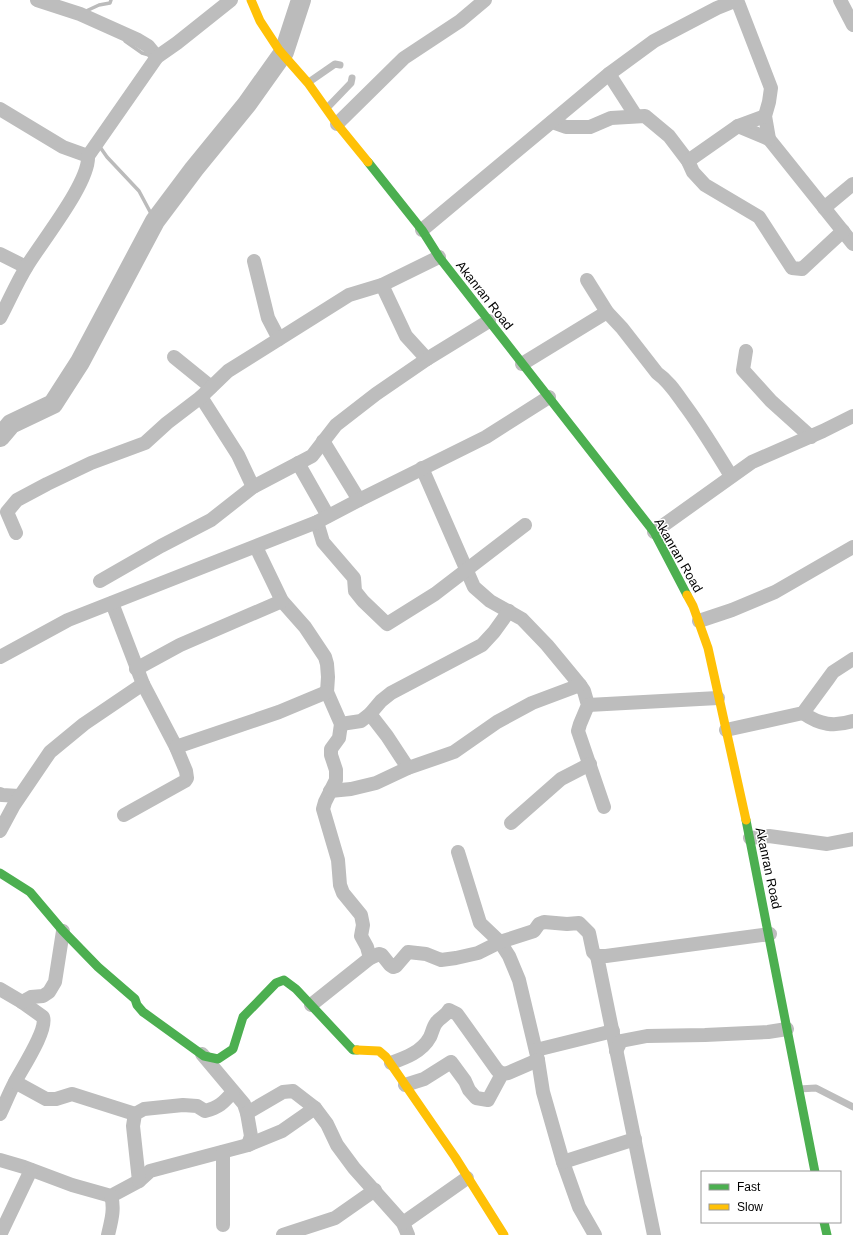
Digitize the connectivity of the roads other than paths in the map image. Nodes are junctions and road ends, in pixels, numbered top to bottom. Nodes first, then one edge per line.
1 (37, 0) edge
2 (231, 0) edge
3 (242, 0) edge
4 (251, 0) edge
5 (485, 0) edge
6 (737, 0) edge
7 (840, 0) edge
8 (260, 20) junction
9 (853, 25) edge
10 (157, 57) junction
11 (340, 65) dead end
12 (609, 74) junction
13 (352, 78) dead end
14 (308, 84) junction
15 (0, 109) edge
16 (326, 109) junction
17 (636, 116) junction
18 (765, 116) junction
19 (552, 122) junction
20 (338, 124) junction
21 (738, 126) junction
22 (769, 139) junction
23 (88, 156) junction
24 (688, 161) junction
25 (853, 184) edge
26 (824, 208) junction
27 (422, 230) junction
28 (843, 231) junction
29 (853, 244) edge
30 (0, 254) edge
31 (439, 257) junction
32 (254, 261) dead end
33 (26, 267) junction
34 (587, 280) dead end
35 (382, 285) junction
36 (607, 312) junction
37 (0, 318) edge
38 (489, 321) junction
39 (279, 339) junction
40 (746, 351) dead end
41 (174, 357) dead end
42 (426, 359) junction
43 (522, 364) junction
44 (211, 386) junction
45 (200, 396) junction
46 (549, 397) junction
47 (853, 416) edge
48 (811, 437) junction
49 (323, 441) junction
50 (298, 464) junction
51 (422, 468) junction
52 (731, 476) junction
53 (253, 487) junction
54 (359, 500) junction
55 (323, 519) junction
56 (525, 525) dead end
57 (654, 532) junction
58 (16, 533) dead end
59 (256, 547) junction
60 (853, 547) edge
61 (467, 570) junction
62 (100, 581) dead end
63 (282, 601) junction
64 (112, 603) junction
65 (509, 611) junction
66 (699, 621) junction
67 (0, 657) edge
68 (853, 659) edge
69 (136, 669) junction
70 (143, 684) junction
71 (580, 685) junction
72 (327, 692) junction
73 (718, 698) junction
74 (588, 705) junction
75 (804, 713) junction
76 (370, 714) junction
77 (853, 721) edge
78 (341, 724) junction
79 (726, 730) junction
80 (176, 747) junction
81 (590, 764) junction
82 (408, 768) junction
83 (330, 791) junction
84 (0, 794) edge
85 (20, 796) junction
86 (604, 807) dead end
87 (124, 814) dead end
88 (511, 824) dead end
89 (0, 831) edge
90 (750, 838) junction
91 (853, 839) edge
92 (458, 852) dead end
93 (0, 873) edge
94 (63, 931) junction
95 (770, 934) junction
96 (500, 942) junction
97 (597, 956) junction
98 (370, 958) junction
99 (0, 989) edge
100 (22, 1002) junction
101 (311, 1005) junction
102 (787, 1029) junction
103 (608, 1032) junction
104 (191, 1042) dead end
105 (616, 1052) junction
106 (537, 1055) junction
107 (204, 1056) junction
108 (390, 1063) junction
109 (502, 1074) junction
110 (15, 1082) junction
111 (405, 1085) junction
112 (799, 1089) junction
113 (233, 1092) junction
114 (853, 1106) edge
115 (315, 1108) junction
116 (247, 1113) junction
117 (0, 1114) edge
118 (135, 1114) junction
119 (635, 1139) junction
120 (248, 1145) junction
121 (223, 1152) junction
122 (0, 1160) edge
123 (563, 1162) junction
124 (31, 1170) junction
125 (815, 1171) edge
126 (467, 1178) junction
127 (139, 1182) junction
128 (375, 1190) junction
129 (111, 1196) junction
130 (824, 1223) edge
131 (223, 1225) dead end
132 (406, 1229) edge
133 (0, 1235) edge
134 (108, 1235) edge
135 (283, 1235) edge
136 (504, 1235) edge
137 (595, 1235) edge
138 (654, 1235) edge
139 (827, 1235) edge

1 - 10 street
2 - 10 street
3 - 8 main road, Akanran Road
4 - 8 main road, Akanran Road
5 - 20 street
6 - 12 street
6 - 18 street
7 - 9 street
8 - 14 main road, Akanran Road
10 - 23 street
11 - 14 lane
12 - 17 street
12 - 19 street
13 - 16 lane
14 - 16 main road, Akanran Road
15 - 23 street
16 - 20 main road, Akanran Road
17 - 19 street
17 - 24 street
18 - 21 street
18 - 22 street
19 - 27 street
20 - 27 main road, Akanran Road
21 - 22 street
21 - 24 street
22 - 26 street
23 - 33 street
24 - 28 street
25 - 26 street
26 - 28 street
27 - 31 main road, Akanran Road
28 - 29 street
30 - 33 street
31 - 35 street
31 - 38 main road, Akanran Road
32 - 39 street
33 - 37 street
34 - 36 street
35 - 39 street
35 - 42 street
36 - 43 street
36 - 52 street
38 - 42 street
38 - 43 main road, Akanran Road
39 - 44 street
40 - 48 street
41 - 44 street
42 - 49 street
43 - 46 main road, Akanran Road
44 - 45 street
45 - 53 street
45 - 58 street
46 - 51 street
46 - 57 main road, Akanran Road
47 - 48 street
48 - 52 street
49 - 50 street
49 - 54 street
50 - 53 street
50 - 55 street
51 - 54 street
51 - 61 street
52 - 57 street
53 - 62 street
54 - 55 street
55 - 59 street
55 - 61 street
56 - 61 street
57 - 66 main road, Akanran Road
59 - 63 street
59 - 64 street
60 - 66 street
61 - 65 street
63 - 69 street
63 - 72 street
64 - 67 street
64 - 69 street
65 - 71 street
65 - 76 street
66 - 73 main road, Akanran Road
68 - 75 street
69 - 70 street
70 - 80 street
70 - 85 street
71 - 74 street
71 - 82 street
72 - 78 street
72 - 80 street
73 - 74 street
73 - 79 main road, Akanran Road
74 - 81 street
75 - 77 street
75 - 79 street
76 - 78 street
76 - 82 street
78 - 83 street
79 - 90 main road, Akanran Road
80 - 87 street
81 - 86 street
81 - 88 street
82 - 83 street
83 - 98 street
84 - 85 street
85 - 89 street
90 - 91 street
90 - 95 main road, Akanran Road
92 - 96 street
93 - 94 main road
94 - 100 street
94 - 107 main road
95 - 97 street
95 - 102 main road, Akanran Road
96 - 97 street
96 - 98 street
96 - 106 street
97 - 103 street
98 - 101 street
99 - 100 street
100 - 110 street
101 - 107 main road
101 - 108 main road
102 - 105 street
102 - 112 main road, Akanran Road
103 - 105 street
103 - 106 street
104 - 107 street
105 - 119 street
106 - 109 street
106 - 123 street
107 - 113 street
108 - 109 street
108 - 111 main road
109 - 111 street
110 - 117 street
110 - 118 street
111 - 126 main road
112 - 114 lane
112 - 125 main road, Akanran Road
113 - 116 street
113 - 118 street
115 - 116 street
115 - 120 street
115 - 128 street
116 - 120 street
118 - 127 street
119 - 123 street
119 - 138 street
120 - 121 street
121 - 127 street
121 - 131 street
122 - 124 street
123 - 137 street
124 - 129 street
124 - 133 street
126 - 132 street
126 - 136 main road
127 - 129 street
128 - 132 street
128 - 135 street
129 - 134 street
130 - 139 main road

